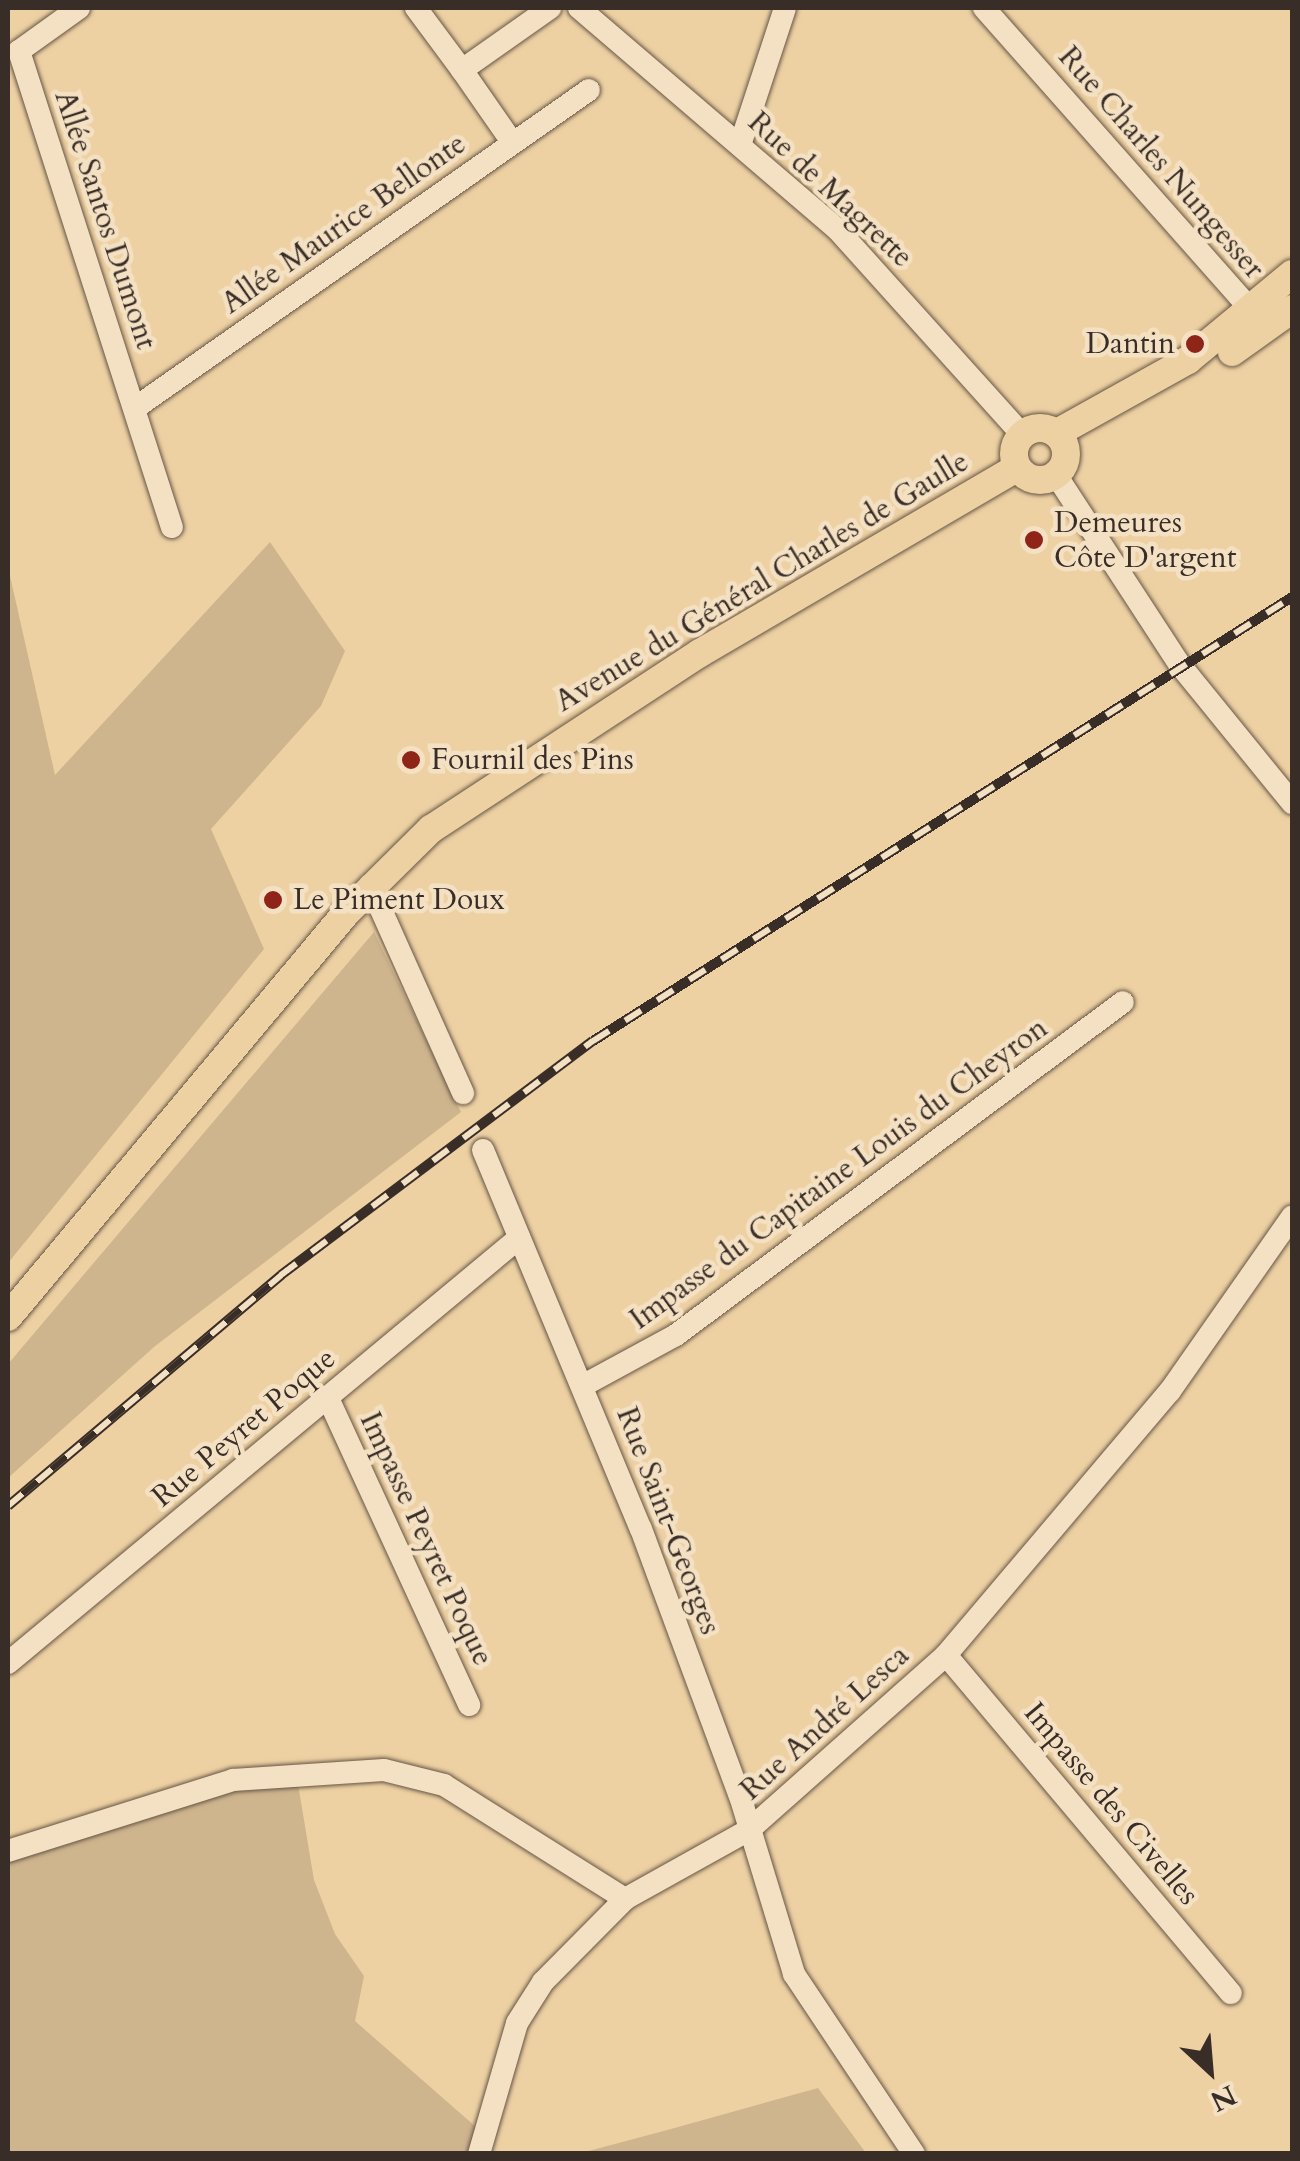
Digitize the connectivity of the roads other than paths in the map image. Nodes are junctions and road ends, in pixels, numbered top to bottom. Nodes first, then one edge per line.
1 (79, 8) edge
2 (416, 8) edge
3 (550, 8) edge
4 (579, 8) edge
5 (785, 8) edge
6 (984, 8) edge
7 (462, 70) junction
8 (589, 90) dead end
9 (512, 142) junction
10 (740, 145) junction
11 (1292, 274) edge
12 (1292, 309) edge
13 (1254, 314) junction
14 (134, 408) junction
15 (1022, 434) junction
16 (1061, 440) junction
17 (1018, 468) junction
18 (1056, 475) junction
19 (172, 527) dead end
20 (1292, 803) edge
21 (370, 885) junction
22 (1123, 1002) dead end
23 (463, 1093) dead end
24 (483, 1150) dead end
25 (1292, 1218) edge
26 (519, 1238) junction
27 (8, 1318) edge
28 (584, 1385) junction
29 (328, 1398) junction
30 (946, 1655) junction
31 (8, 1664) edge
32 (470, 1705) dead end
33 (749, 1830) junction
34 (8, 1852) edge
35 (625, 1898) junction
36 (1231, 1993) dead end
37 (479, 2154) edge
38 (914, 2154) edge

1 - 14 street, Allée Santos Dumont
2 - 7 street
3 - 7 street
4 - 10 street, Rue de Magrette
5 - 10 street
6 - 13 street, Rue Charles Nungesser
7 - 9 street
8 - 9 street, Allée Maurice Bellonte
9 - 14 street, Allée Maurice Bellonte
10 - 15 street, Rue de Magrette
11 - 13 main road
12 - 16 main road
13 - 16 main road
14 - 19 street, Allée Santos Dumont
15 - 16 main road
15 - 17 main road
16 - 18 main road
17 - 18 main road
17 - 21 main road, Avenue du Général Charles de Gaulle
18 - 20 street
21 - 23 street
21 - 27 main road, Avenue du Général Charles de Gaulle
22 - 28 street, Impasse du Capitaine Louis du Cheyron
24 - 26 street, Rue Saint-Georges
25 - 30 street, Rue André Lesca
26 - 28 street, Rue Saint-Georges
26 - 29 street, Rue Peyret Poque
28 - 33 street, Rue Saint-Georges
29 - 31 street, Rue Peyret Poque
29 - 32 street, Impasse Peyret Poque
30 - 33 street, Rue André Lesca
30 - 36 street, Impasse des Civelles
33 - 35 street, Rue André Lesca
33 - 38 street, Rue Saint-Georges
34 - 35 street
35 - 37 street, Rue André Lesca

